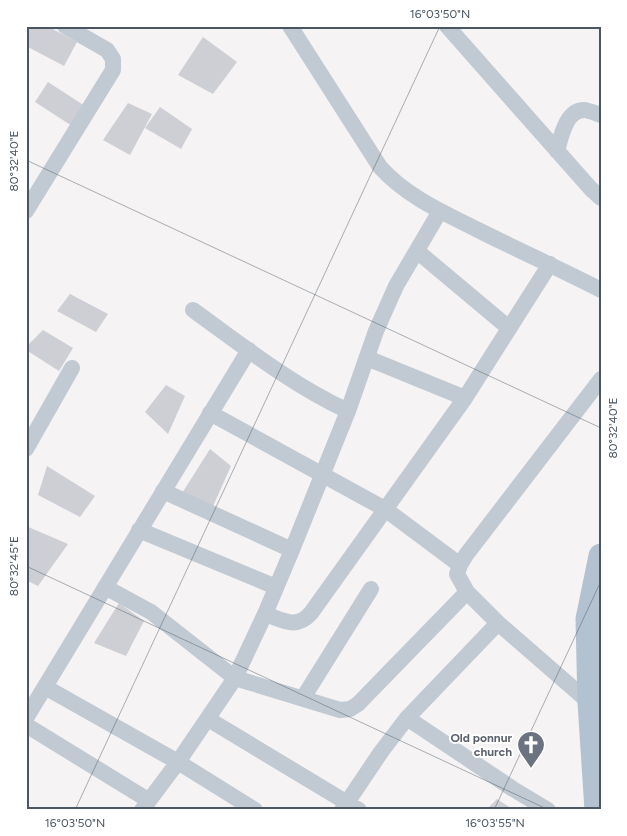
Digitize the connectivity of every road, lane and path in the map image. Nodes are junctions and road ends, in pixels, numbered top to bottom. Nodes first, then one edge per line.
1 (65, 26) edge
2 (290, 26) edge
3 (447, 26) edge
4 (601, 115) edge
5 (557, 151) junction
6 (601, 198) edge
7 (26, 211) edge
8 (440, 211) junction
9 (417, 251) junction
10 (550, 264) junction
11 (601, 290) edge
12 (193, 310) dead end
13 (509, 328) junction
14 (248, 350) junction
15 (367, 358) junction
16 (72, 368) dead end
17 (601, 379) edge
18 (465, 398) junction
19 (348, 411) junction
20 (210, 413) junction
21 (28, 442) edge
22 (322, 475) junction
23 (162, 491) junction
24 (385, 509) junction
25 (139, 530) junction
26 (292, 550) junction
27 (601, 556) edge
28 (460, 565) junction
29 (105, 587) junction
30 (276, 587) junction
31 (371, 589) dead end
32 (467, 592) junction
33 (265, 614) junction
34 (498, 623) junction
35 (234, 678) junction
36 (45, 687) junction
37 (303, 698) junction
38 (595, 700) edge
39 (26, 718) edge
40 (407, 718) junction
41 (208, 719) junction
42 (26, 725) edge
43 (178, 762) junction
44 (145, 805) edge
45 (350, 807) edge
46 (255, 810) edge
47 (548, 810) edge
48 (598, 810) edge

1 - 7 street
2 - 8 street
3 - 5 street
4 - 5 street
5 - 6 street
8 - 9 street
8 - 10 street
9 - 13 street
9 - 15 street
10 - 11 street
10 - 13 street
12 - 14 street
13 - 18 street
14 - 19 street
14 - 20 street
15 - 18 street
15 - 19 street
16 - 21 street
17 - 28 street
18 - 24 street
19 - 22 street
20 - 22 street
20 - 23 street
22 - 24 street
22 - 26 street
23 - 25 street
23 - 26 street
24 - 28 street
24 - 33 street
25 - 29 street
25 - 30 street
26 - 30 street
27 - 38 main road
28 - 32 street
29 - 35 street
29 - 36 street
30 - 33 street
31 - 37 street
32 - 34 street
32 - 37 street
33 - 35 street
34 - 38 street
34 - 40 street
35 - 37 street
35 - 41 street
36 - 39 street
36 - 43 street
38 - 48 main road
40 - 45 street
40 - 47 street
41 - 43 street
41 - 45 street
42 - 44 street
43 - 44 street
43 - 46 street

